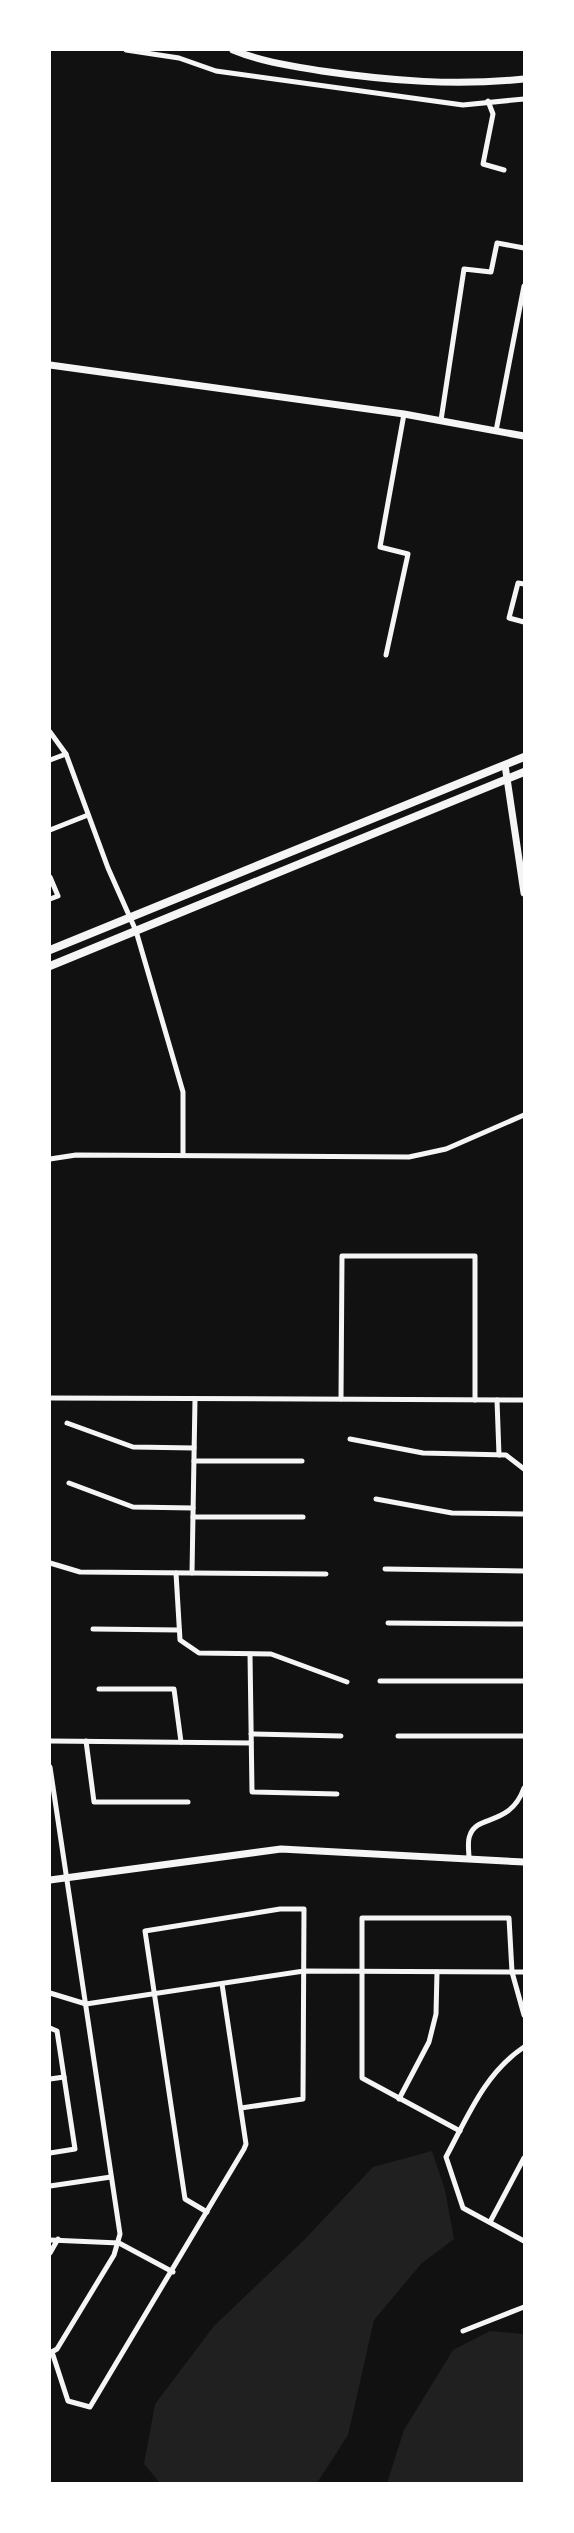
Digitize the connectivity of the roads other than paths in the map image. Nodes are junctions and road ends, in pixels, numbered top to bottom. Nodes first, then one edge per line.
1 (126, 50) edge
2 (233, 50) edge
3 (525, 79) edge
4 (525, 99) edge
5 (488, 100) junction
6 (504, 170) dead end
7 (525, 248) edge
8 (525, 286) edge
9 (50, 365) edge
10 (404, 414) junction
11 (441, 420) junction
12 (496, 431) junction
13 (525, 436) edge
14 (525, 584) edge
15 (525, 622) edge
16 (386, 655) dead end
17 (50, 732) edge
18 (66, 754) junction
19 (525, 757) edge
20 (50, 760) edge
21 (505, 765) junction
22 (525, 772) edge
23 (507, 780) junction
24 (88, 815) junction
25 (50, 830) edge
26 (50, 877) edge
27 (525, 893) edge
28 (50, 899) edge
29 (132, 917) junction
30 (136, 931) junction
31 (50, 951) edge
32 (50, 966) edge
33 (525, 1115) edge
34 (183, 1155) junction
35 (50, 1159) edge
36 (50, 1398) edge
37 (195, 1399) junction
38 (341, 1399) junction
39 (475, 1400) junction
40 (497, 1400) junction
41 (525, 1400) edge
42 (67, 1423) dead end
43 (350, 1439) dead end
44 (194, 1448) junction
45 (499, 1455) junction
46 (194, 1461) junction
47 (302, 1461) dead end
48 (525, 1469) edge
49 (69, 1483) dead end
50 (376, 1499) dead end
51 (193, 1508) junction
52 (525, 1514) edge
53 (193, 1516) junction
54 (303, 1517) dead end
55 (50, 1563) edge
56 (385, 1569) dead end
57 (525, 1571) edge
58 (176, 1573) junction
59 (192, 1573) junction
60 (327, 1574) dead end
61 (388, 1623) dead end
62 (525, 1624) edge
63 (93, 1629) dead end
64 (179, 1630) junction
65 (250, 1654) junction
66 (380, 1681) dead end
67 (525, 1681) edge
68 (347, 1682) dead end
69 (99, 1689) dead end
70 (251, 1734) junction
71 (341, 1736) dead end
72 (398, 1736) dead end
73 (525, 1736) edge
74 (50, 1741) edge
75 (86, 1741) junction
76 (181, 1742) junction
77 (251, 1743) junction
78 (50, 1767) edge
79 (525, 1788) edge
80 (337, 1794) dead end
81 (188, 1802) dead end
82 (469, 1858) junction
83 (525, 1862) edge
84 (68, 1877) junction
85 (50, 1880) edge
86 (304, 1971) junction
87 (362, 1972) junction
88 (437, 1972) junction
89 (512, 1972) junction
90 (525, 1972) edge
91 (222, 1984) junction
92 (50, 1993) edge
93 (154, 1993) junction
94 (86, 2004) junction
95 (525, 2015) edge
96 (50, 2028) edge
97 (525, 2047) edge
98 (64, 2077) junction
99 (50, 2079) edge
100 (399, 2099) junction
101 (241, 2108) junction
102 (460, 2131) junction
103 (50, 2153) edge
104 (525, 2158) edge
105 (111, 2177) junction
106 (50, 2186) edge
107 (207, 2212) junction
108 (490, 2222) junction
109 (58, 2239) junction
110 (50, 2240) edge
111 (525, 2241) edge
112 (119, 2243) junction
113 (50, 2253) edge
114 (173, 2272) junction
115 (525, 2307) edge
116 (463, 2331) dead end
117 (51, 2353) edge

1 - 5 street
2 - 3 street
4 - 5 street
5 - 6 street
7 - 11 street
8 - 12 street
9 - 10 street
10 - 11 street
10 - 16 street
11 - 12 street
12 - 13 street
14 - 15 street
17 - 18 street
18 - 20 street
18 - 24 street
19 - 21 main road
21 - 23 street
21 - 29 main road
22 - 23 main road
23 - 27 street
23 - 30 main road
24 - 25 street
24 - 29 street
26 - 28 street
29 - 30 street
29 - 31 main road
30 - 32 main road
30 - 34 street
33 - 34 street
34 - 35 street
36 - 37 street
37 - 38 street
37 - 44 street
38 - 39 street
38 - 39 street
39 - 40 street
40 - 41 street
40 - 45 street
42 - 44 street
43 - 45 street
44 - 46 street
45 - 48 street
46 - 47 street
46 - 51 street
49 - 51 street
50 - 52 street
51 - 53 street
53 - 54 street
53 - 59 street
55 - 58 street
56 - 57 street
58 - 59 street
58 - 64 street
59 - 60 street
61 - 62 street
63 - 64 street
64 - 65 street
65 - 68 street
65 - 70 street
66 - 67 street
69 - 76 street
70 - 71 street
70 - 77 street
72 - 73 street
74 - 75 street
75 - 76 street
75 - 81 street
76 - 77 street
77 - 80 street
78 - 84 street
79 - 82 street
82 - 83 street
82 - 84 street
84 - 85 street
84 - 94 street
86 - 87 street
86 - 91 street
86 - 93 street
86 - 101 street
87 - 88 street
87 - 89 street
87 - 100 street
88 - 89 street
88 - 100 street
89 - 90 street
89 - 95 street
91 - 93 street
91 - 101 street
92 - 94 street
93 - 94 street
93 - 107 street
94 - 105 street
96 - 98 street
97 - 102 street
98 - 99 street
98 - 103 street
100 - 102 street
101 - 107 street
102 - 108 street
104 - 108 street
105 - 106 street
105 - 112 street
107 - 114 street
108 - 111 street
109 - 110 street
109 - 112 street
109 - 113 street
112 - 114 street
112 - 117 street
114 - 117 street
115 - 116 street

